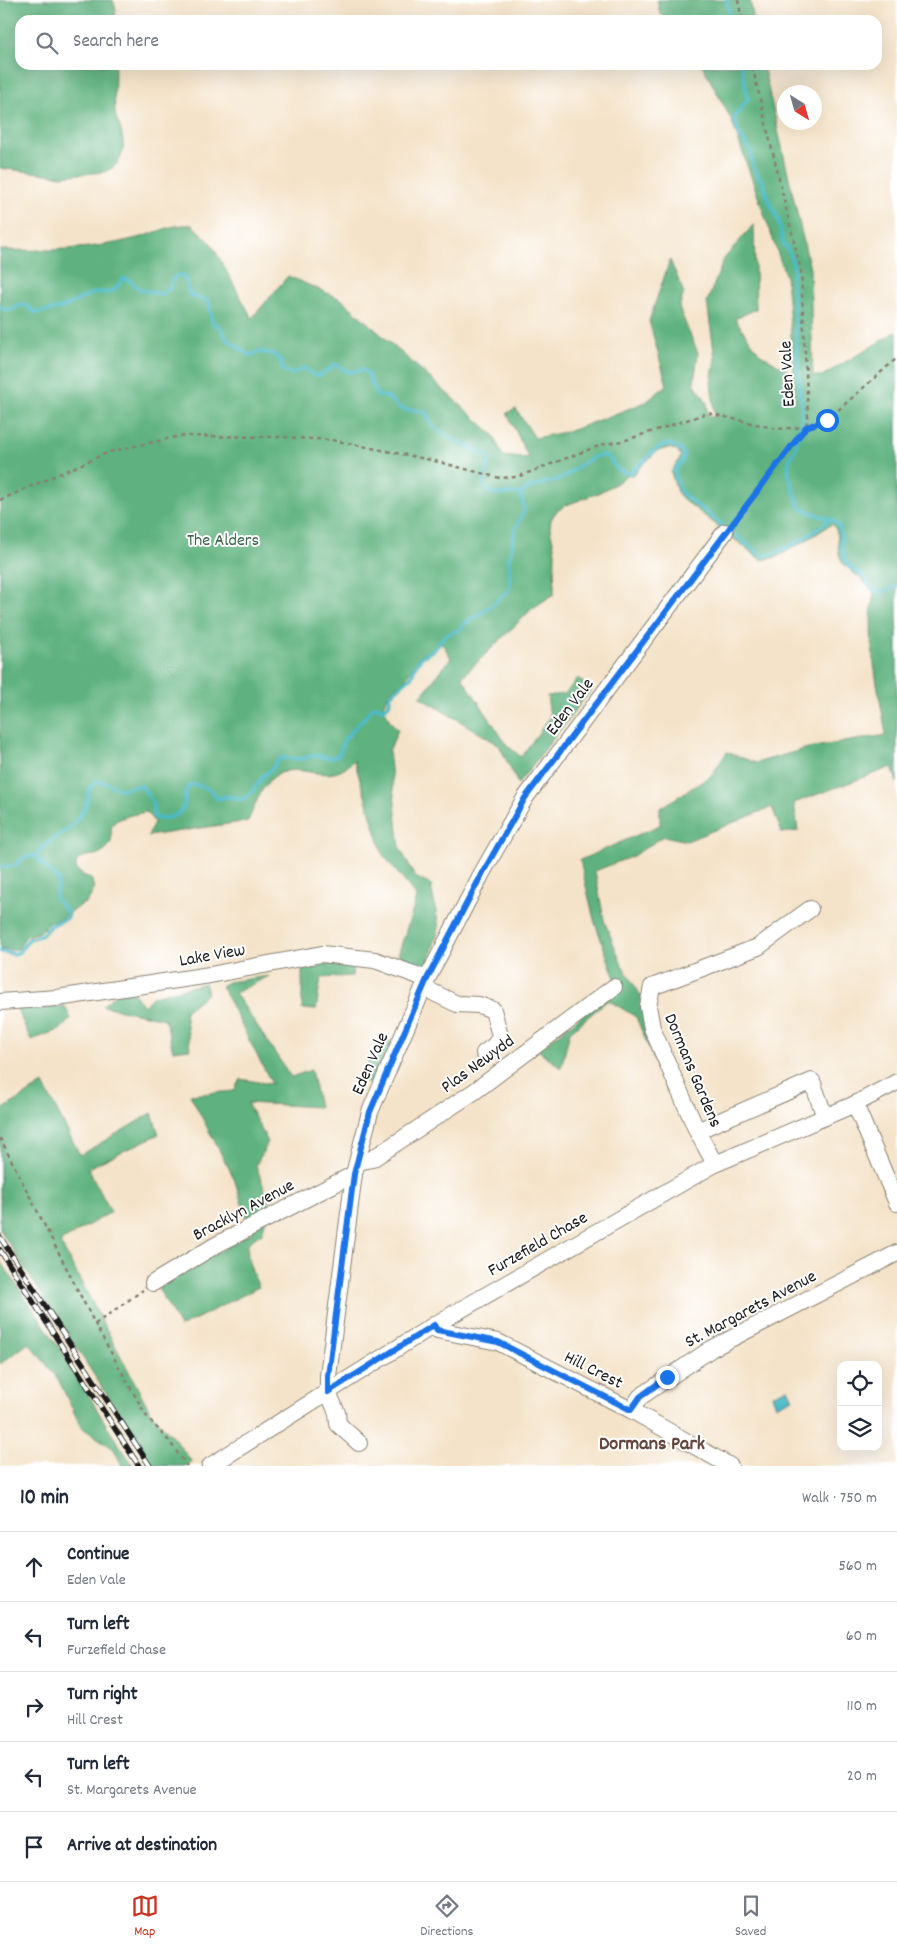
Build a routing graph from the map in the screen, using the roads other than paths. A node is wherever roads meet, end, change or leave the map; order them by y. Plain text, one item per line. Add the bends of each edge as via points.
1 (725, 532) road end
2 (810, 910) dead end
3 (425, 984) junction
4 (614, 988) dead end
5 (0, 1002) edge
6 (484, 1053) dead end
7 (897, 1082) edge
8 (855, 1104) junction
9 (825, 1117) junction
10 (697, 1131) junction
11 (715, 1164) junction
12 (356, 1168) junction
13 (897, 1203) edge
14 (897, 1253) edge
15 (153, 1283) road end
16 (434, 1325) junction
17 (328, 1392) junction
18 (631, 1410) junction
19 (359, 1443) dead end
20 (210, 1466) edge
21 (730, 1466) edge

1 - 3 street, Eden Vale via 525,798
2 - 10 street, Dormans Gardens via 758,946 652,987 648,1006 652,1028
3 - 5 street, Lake View via 374,960 322,954 86,994
3 - 6 street, Lake View via 457,1004 479,1005 493,1010 500,1036 495,1045
3 - 12 street, Eden Vale via 370,1112
4 - 12 street, Plas Newydd via 475,1091
7 - 8 street, Furzefield Chase
8 - 9 street, Furzefield Chase
8 - 13 street
9 - 10 street via 812,1081
9 - 11 street, Furzefield Chase
10 - 11 street, Dormans Gardens
11 - 16 street, Furzefield Chase
12 - 15 street, Bracklyn Avenue
12 - 17 street, Eden Vale
14 - 18 street, St. Margarets Avenue via 711,1349 640,1397
16 - 17 street, Furzefield Chase
16 - 18 street, Hill Crest via 437,1330 498,1342
17 - 19 street via 338,1424
17 - 20 street, Furzefield Chase
18 - 21 street, Hill Crest

